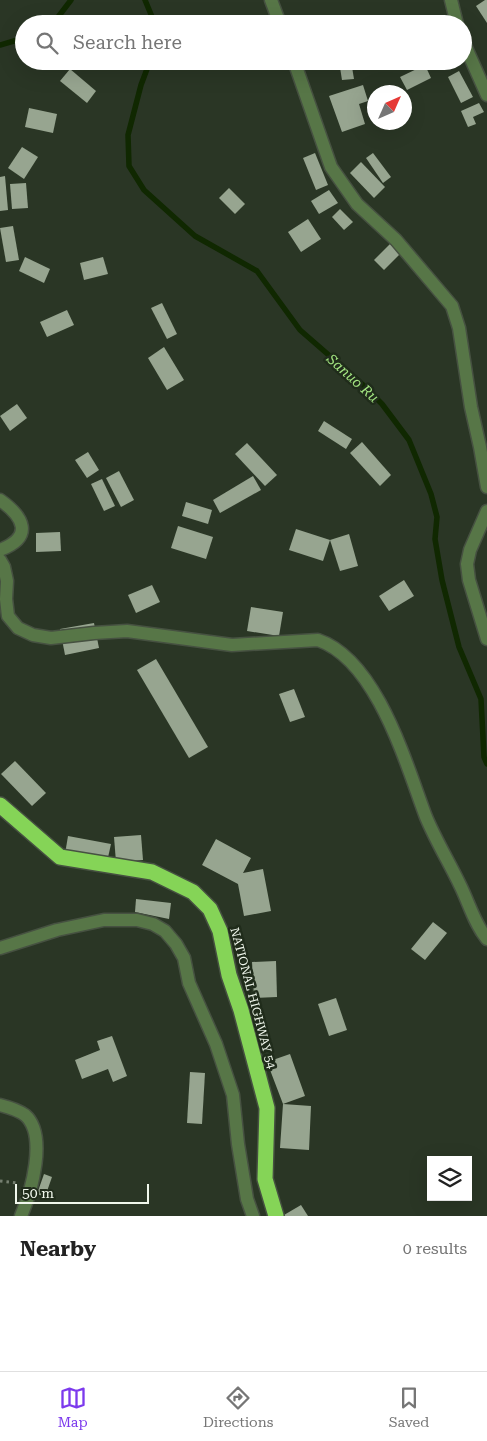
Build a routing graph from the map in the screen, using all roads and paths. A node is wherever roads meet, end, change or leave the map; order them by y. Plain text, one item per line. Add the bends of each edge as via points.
1 (271, 0) edge
2 (451, 0) edge
3 (277, 15) edge
4 (455, 15) edge
5 (472, 61) edge
6 (297, 70) edge
7 (487, 95) edge
8 (487, 487) edge
9 (0, 500) edge
10 (487, 511) edge
11 (0, 550) edge
12 (0, 560) edge
13 (487, 639) edge
14 (0, 805) edge
15 (487, 939) edge
16 (0, 948) edge
17 (0, 1105) edge
18 (21, 1216) edge
19 (253, 1216) edge
20 (276, 1216) edge

1 - 3 street
2 - 4 street
5 - 7 street
6 - 8 street via 331,167 357,204 396,240 452,306 459,328
9 - 11 street via 22,520 23,531 19,539
10 - 13 street via 467,564
12 - 15 street via 7,581 8,616 18,628 33,635 52,638 127,631 232,644 318,640 330,644 356,669 381,702 442,852 478,928
14 - 20 highway, NATIONAL HIGHWAY 54 via 60,857 152,872 193,892 210,909 220,931 229,975 267,1108 265,1179
16 - 19 street via 57,930 104,920 137,920 164,931 184,958 189,983 216,1044 233,1095 238,1144
17 - 18 street via 26,1116 33,1126 37,1146 27,1202

